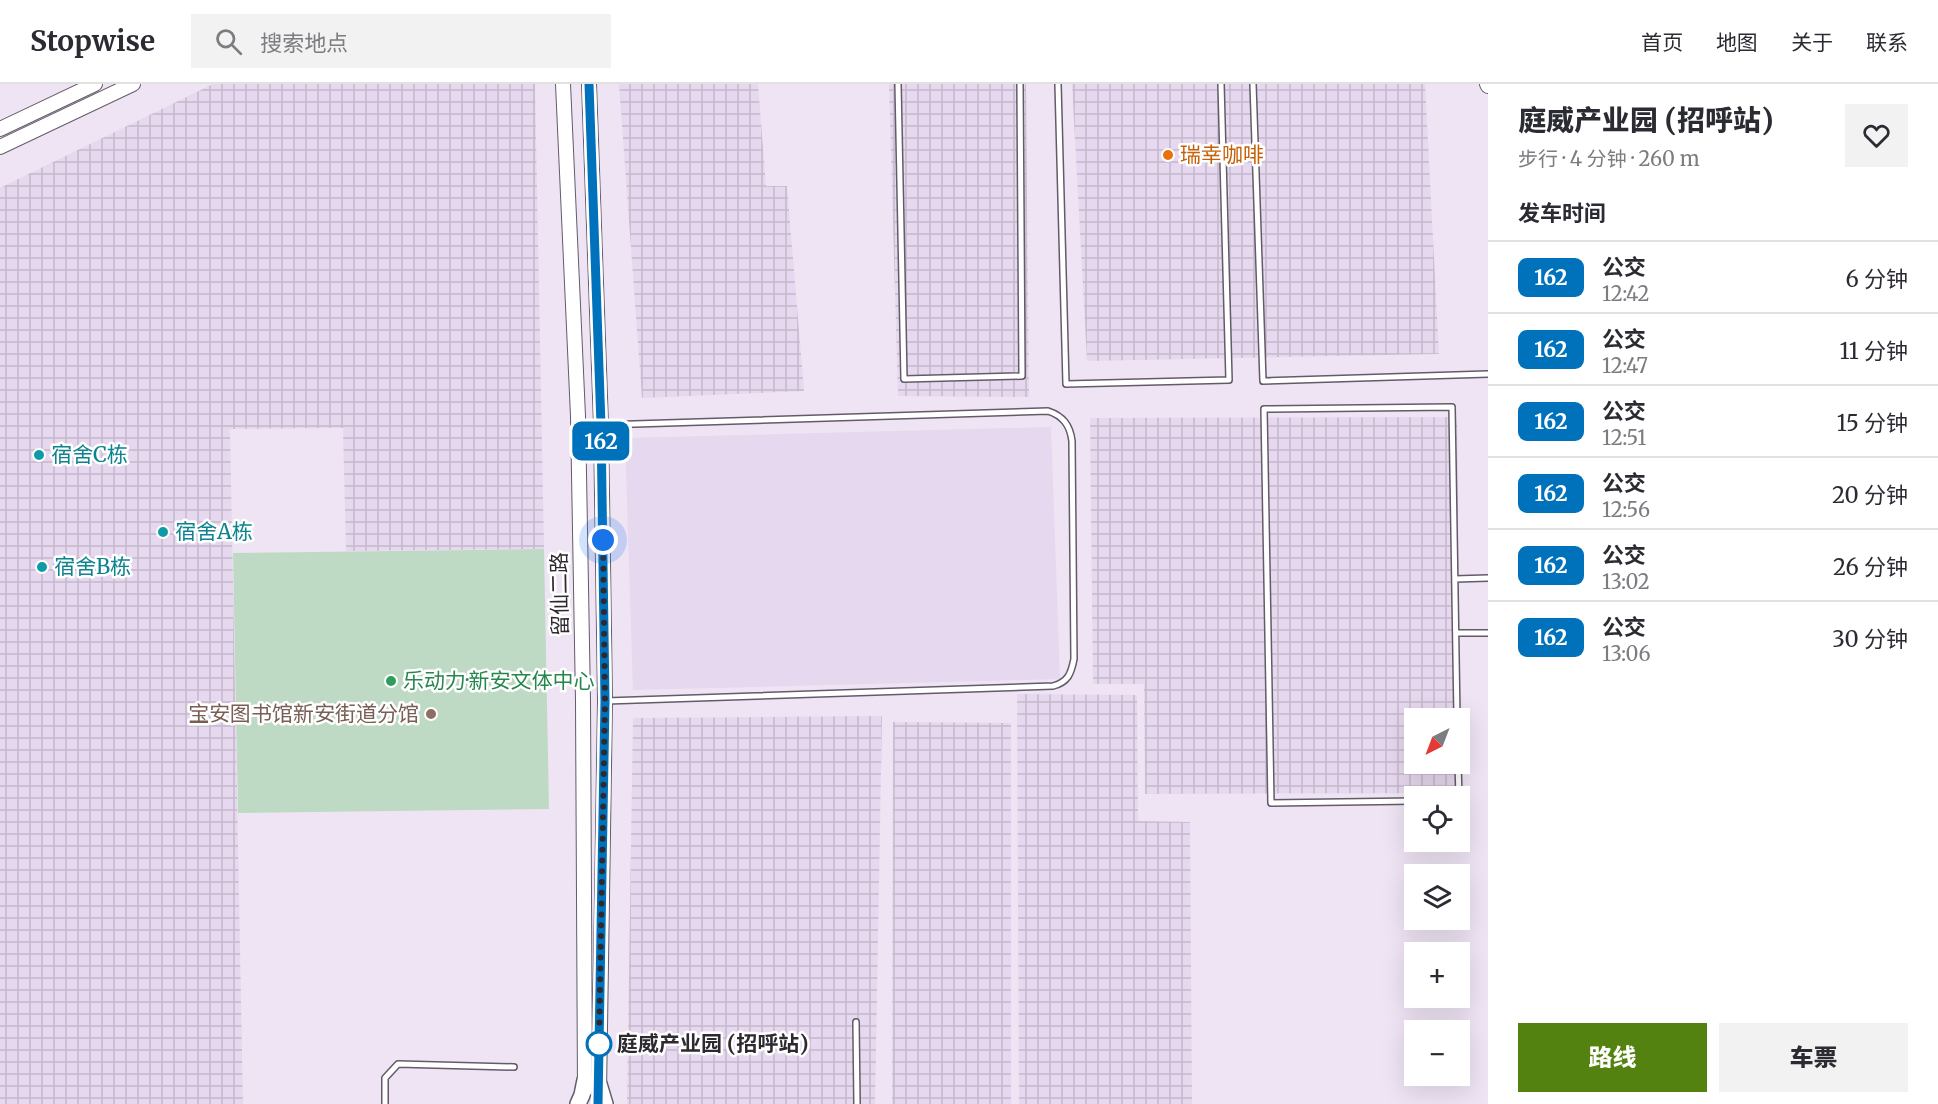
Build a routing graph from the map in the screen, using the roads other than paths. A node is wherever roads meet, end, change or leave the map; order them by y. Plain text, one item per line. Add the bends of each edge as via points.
1 (95, 84) edge
2 (133, 84) edge
3 (563, 84) edge
4 (589, 84) edge
5 (898, 84) edge
6 (1020, 84) edge
7 (1058, 84) edge
8 (1221, 84) edge
9 (1253, 84) edge
10 (0, 129) edge
11 (0, 147) edge
12 (1488, 374) edge
13 (601, 425) junction
14 (1488, 578) edge
15 (1455, 579) junction
16 (1456, 633) junction
17 (1488, 633) edge
18 (605, 701) junction
19 (1457, 708) edge
20 (1404, 801) edge
21 (856, 1022) dead end
22 (514, 1067) dead end
23 (592, 1082) junction
24 (385, 1104) edge
25 (578, 1104) edge
26 (585, 1104) edge
27 (598, 1104) edge
28 (605, 1104) edge
29 (857, 1104) edge

1 - 10 street
2 - 11 street
3 - 23 street, 留仙二路 via 579,428
4 - 13 street, 留仙二路
5 - 6 lane via 904,379 1022,376
7 - 8 lane via 1066,384 1229,380
9 - 12 lane via 1263,381
13 - 18 street, 留仙二路
13 - 18 lane via 1048,411 1065,421 1072,441 1074,659 1062,684
14 - 15 lane
15 - 16 lane
15 - 20 lane via 1452,407 1264,409 1271,803
16 - 17 lane
16 - 19 lane
18 - 23 street, 留仙二路
21 - 29 lane
22 - 24 lane via 398,1064 385,1078
23 - 25 main road
23 - 26 street, 留仙二路
23 - 27 street, 留仙二路
23 - 28 main road

